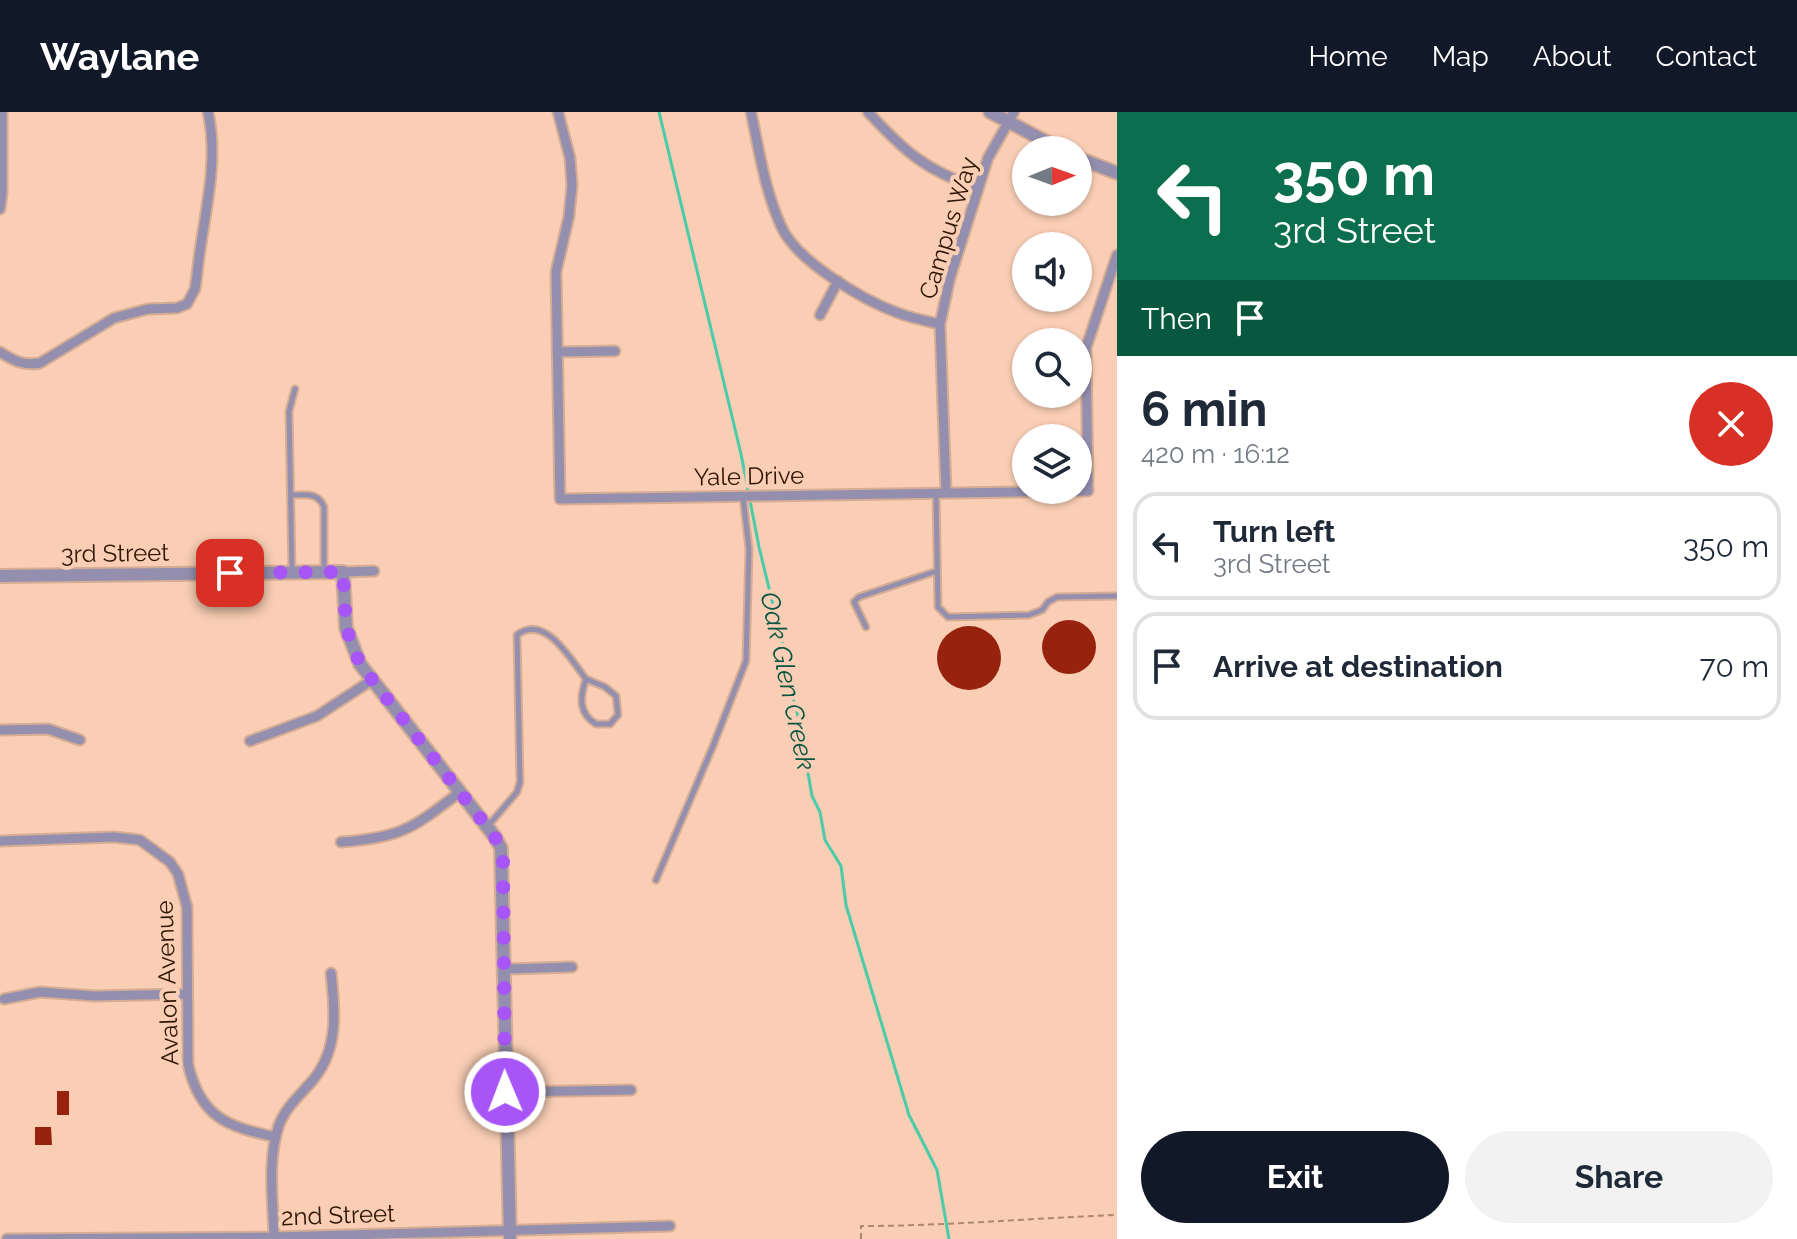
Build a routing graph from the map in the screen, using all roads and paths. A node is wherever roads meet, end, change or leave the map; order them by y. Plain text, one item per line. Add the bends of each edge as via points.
1 (2, 112) edge
2 (208, 112) edge
3 (558, 112) edge
4 (751, 112) edge
5 (868, 112) edge
6 (990, 112) edge
7 (1010, 118) edge
8 (1039, 136) edge
9 (1092, 163) edge
10 (1117, 173) edge
11 (978, 188) junction
12 (0, 209) edge
13 (1117, 255) edge
14 (838, 281) junction
15 (820, 315) dead end
16 (940, 324) junction
17 (615, 351) dead end
18 (0, 352) edge
19 (557, 352) junction
20 (295, 389) dead end
21 (941, 492) junction
22 (291, 495) junction
23 (743, 496) junction
24 (374, 571) dead end
25 (937, 571) junction
26 (292, 572) junction
27 (343, 572) junction
28 (324, 573) junction
29 (0, 576) edge
30 (1117, 596) edge
31 (866, 627) dead end
32 (586, 679) junction
33 (372, 680) junction
34 (0, 730) edge
35 (80, 740) dead end
36 (250, 741) dead end
37 (460, 792) junction
38 (487, 826) junction
39 (0, 841) edge
40 (341, 842) dead end
41 (656, 880) dead end
42 (572, 967) dead end
43 (504, 969) junction
44 (331, 973) dead end
45 (187, 994) junction
46 (4, 999) dead end
47 (631, 1090) dead end
48 (505, 1092) junction
49 (276, 1137) junction
50 (1117, 1215) edge
51 (670, 1226) dead end
52 (638, 1227) junction
53 (510, 1234) edge
54 (274, 1237) junction
55 (322, 1237) edge
56 (62, 1238) edge
57 (7, 1239) edge
58 (639, 1239) edge
59 (861, 1239) edge

1 - 12 street
2 - 18 street via 212,171 195,289 187,304 114,318 40,363 28,365
3 - 19 street, Yale Drive via 572,185 556,272
4 - 14 street via 782,230 802,255
5 - 11 street via 920,162
6 - 7 street
7 - 8 street
7 - 11 street, Campus Way
9 - 10 street
11 - 16 street, Campus Way
13 - 21 street, Yale Drive via 1086,348 1088,491
14 - 15 street
14 - 16 street via 897,313
16 - 21 street, Campus Way
17 - 19 street
19 - 23 street, Yale Drive via 560,499
20 - 22 lane via 289,411
21 - 23 street, Yale Drive
21 - 25 lane
22 - 26 lane
22 - 28 lane via 321,499
23 - 41 lane via 749,549 746,661
24 - 27 street, 3rd Street
25 - 30 lane via 938,607 948,617 1029,615 1057,597
25 - 31 lane via 859,597 854,606
26 - 28 street, 3rd Street
26 - 29 street, 3rd Street
27 - 28 street, 3rd Street
27 - 33 street via 346,628
32 - 32 lane via 584,714 596,724 610,724 618,715 616,696
32 - 38 lane via 547,634 532,629 517,635 520,782
33 - 36 street via 317,716
33 - 37 street
34 - 35 street via 48,729
37 - 38 street
37 - 40 street via 421,822 388,837
38 - 43 street via 503,860
39 - 45 street, Avalon Avenue via 114,837 140,840 161,853 186,895
42 - 43 street
43 - 48 street
44 - 49 street via 330,1048 321,1070 287,1110
45 - 46 street via 40,992
45 - 49 street, Avalon Avenue via 188,1064 197,1092 211,1112 232,1126
47 - 48 street
48 - 53 street
49 - 54 street
50 - 59 path via 861,1226
51 - 52 street, 2nd Street
52 - 53 street, 2nd Street
52 - 58 street
53 - 55 street, 2nd Street
54 - 55 street, 2nd Street
54 - 56 street, 2nd Street
56 - 57 street, 2nd Street

